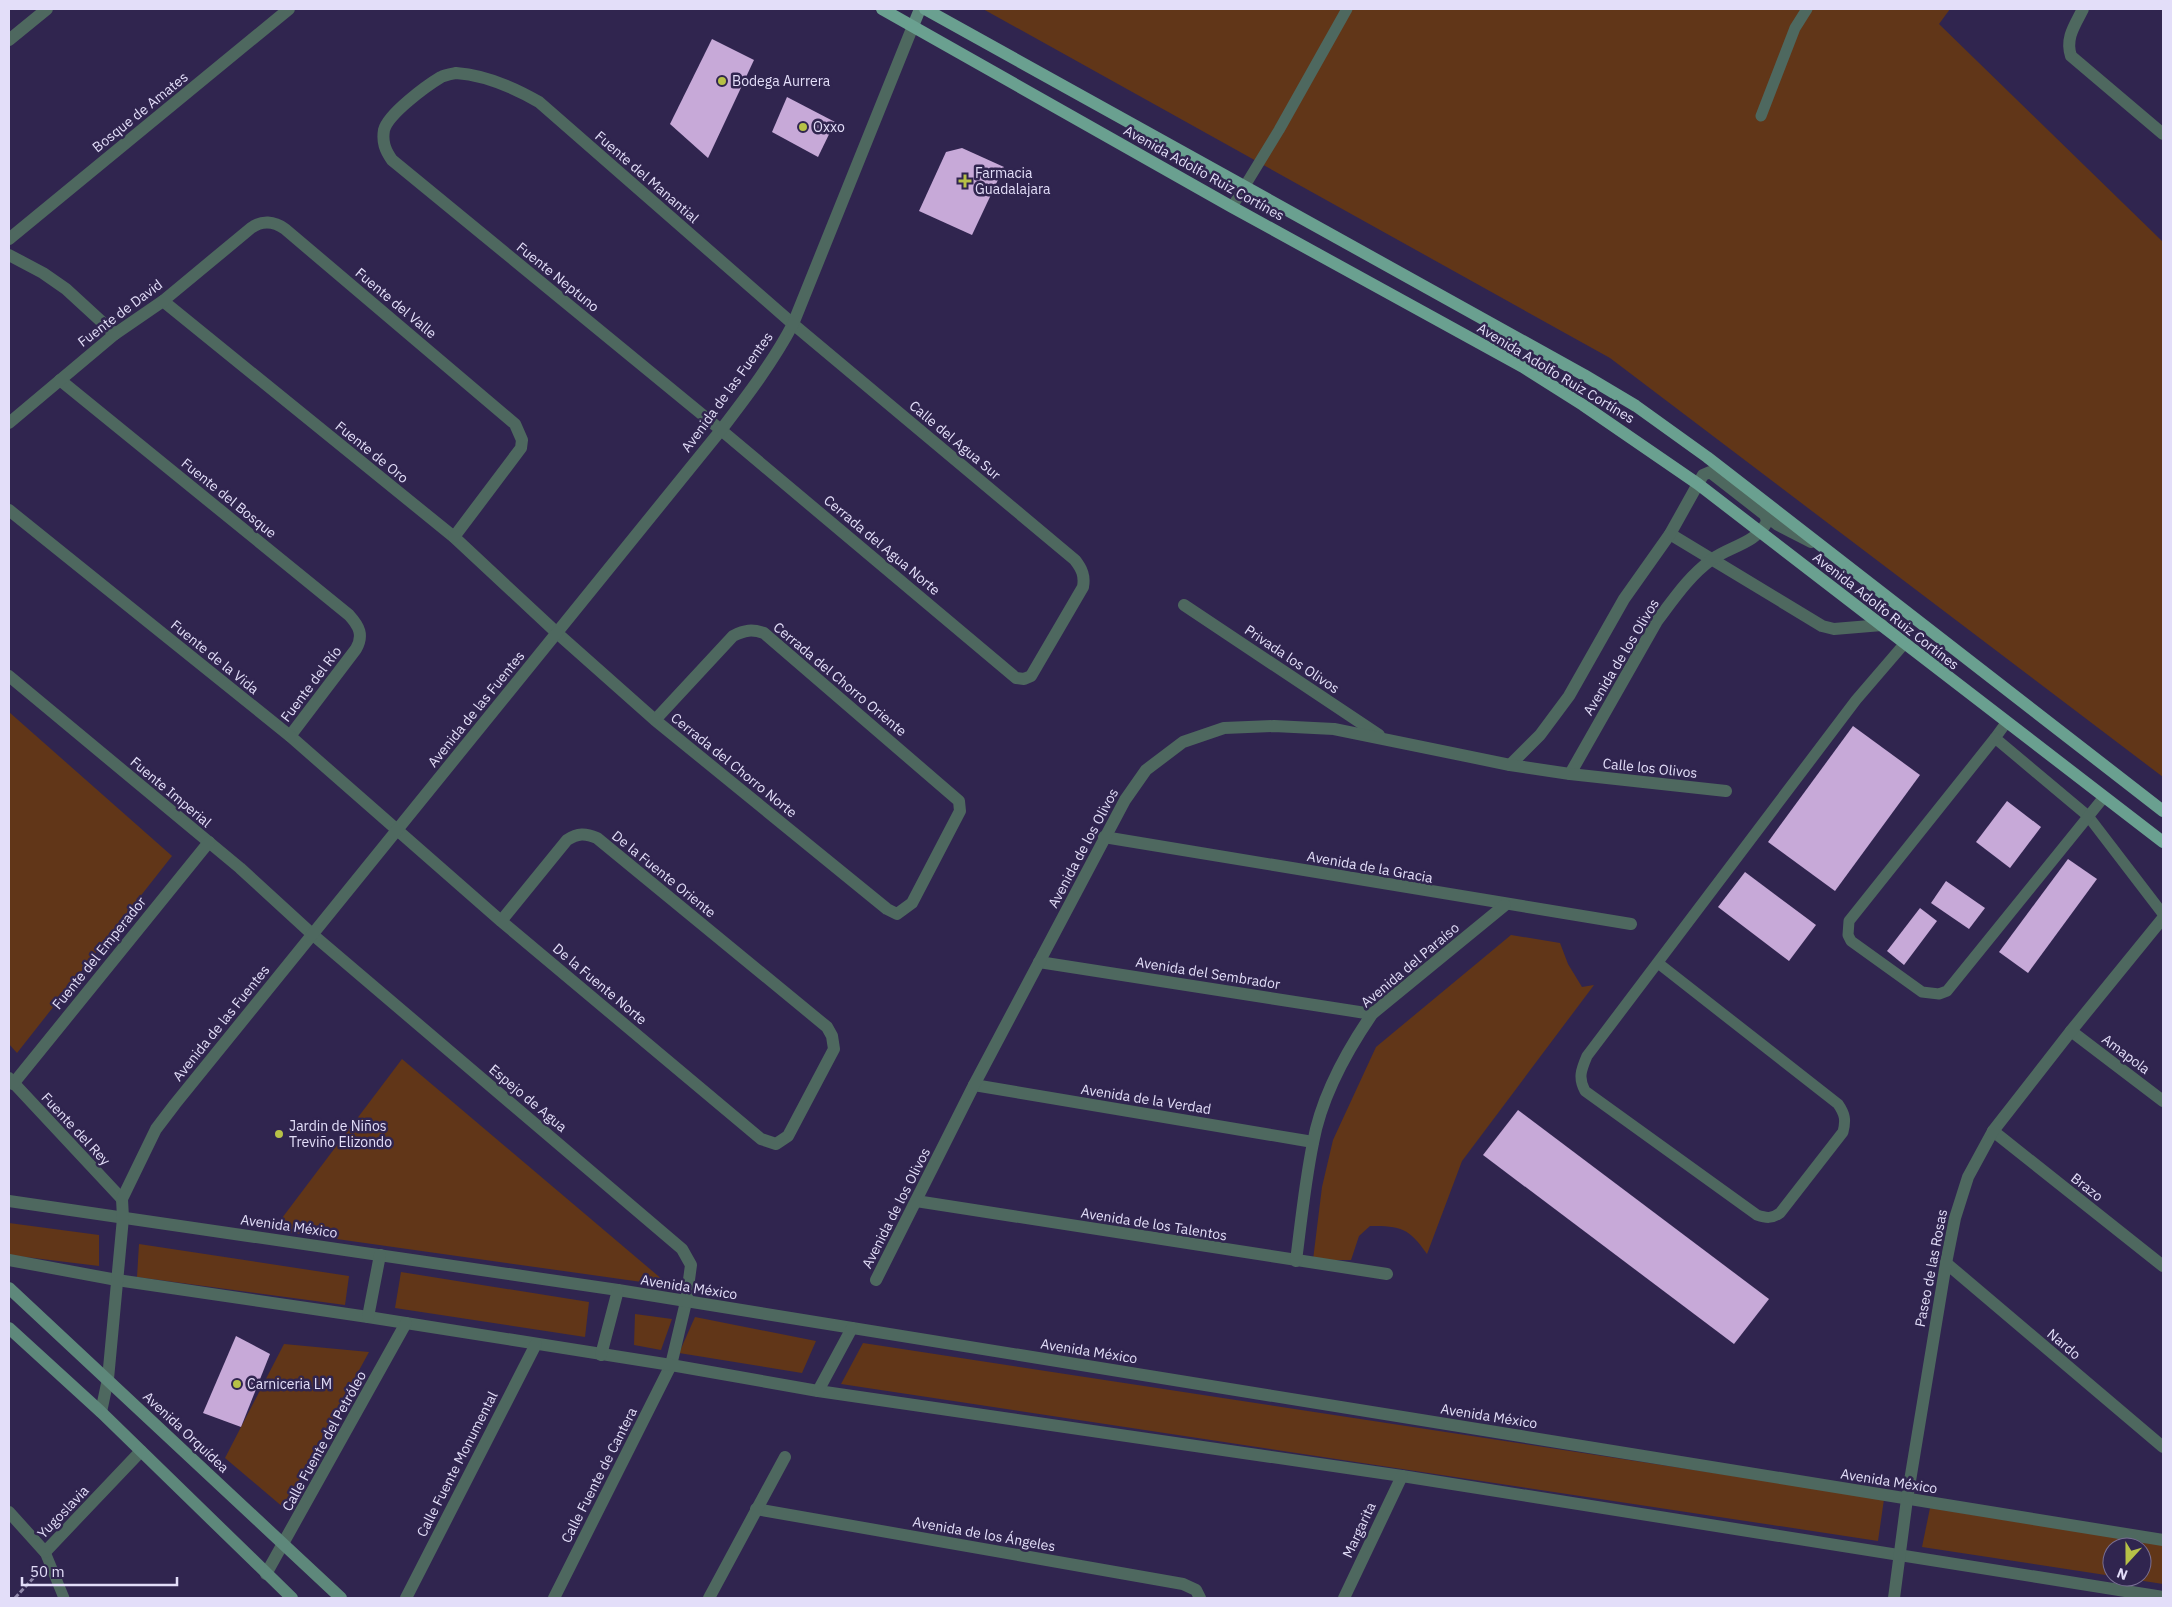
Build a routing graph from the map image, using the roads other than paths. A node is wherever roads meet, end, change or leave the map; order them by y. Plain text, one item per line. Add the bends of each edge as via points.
1 (47, 9) edge
2 (289, 9) edge
3 (882, 9) edge
4 (920, 9) edge
5 (924, 9) edge
6 (1348, 9) edge
7 (1808, 9) edge
8 (2083, 9) edge
9 (913, 26) junction
10 (9, 40) edge
11 (1761, 116) dead end
12 (2163, 134) edge
13 (383, 142) joint
14 (1244, 188) junction
15 (1232, 207) junction
16 (251, 228) joint
17 (9, 239) edge
18 (9, 255) edge
19 (163, 301) junction
20 (792, 324) junction
21 (115, 334) junction
22 (60, 380) junction
23 (9, 423) edge
24 (722, 430) junction
25 (1698, 484) junction
26 (1758, 496) junction
27 (9, 510) edge
28 (1766, 515) junction
29 (1670, 534) junction
30 (1760, 534) junction
31 (454, 538) junction
32 (1711, 560) junction
33 (1859, 574) junction
34 (1184, 605) dead end
35 (1882, 625) junction
36 (557, 633) junction
37 (1904, 643) junction
38 (356, 649) joint
39 (9, 676) edge
40 (1024, 679) joint
41 (655, 720) junction
42 (2006, 723) junction
43 (290, 736) junction
44 (1383, 738) junction
45 (1995, 738) junction
46 (1510, 765) junction
47 (1570, 774) junction
48 (1726, 792) dead end
49 (2104, 797) junction
50 (2163, 811) edge
51 (2088, 816) junction
52 (398, 830) junction
53 (1104, 837) junction
54 (209, 842) junction
55 (2163, 842) edge
56 (1506, 905) junction
57 (897, 914) joint
58 (2163, 914) edge
59 (2163, 918) edge
60 (501, 921) junction
61 (1631, 924) dead end
62 (312, 934) junction
63 (1039, 962) junction
64 (1658, 963) junction
65 (1372, 1014) junction
66 (2071, 1031) junction
67 (11, 1081) edge
68 (974, 1086) junction
69 (2163, 1101) edge
70 (1993, 1132) junction
71 (788, 1136) joint
72 (1313, 1142) junction
73 (122, 1199) junction
74 (9, 1201) edge
75 (916, 1201) junction
76 (123, 1218) junction
77 (380, 1255) junction
78 (9, 1260) edge
79 (1296, 1261) junction
80 (1946, 1263) junction
81 (2163, 1266) edge
82 (1387, 1274) dead end
83 (117, 1280) junction
84 (876, 1280) dead end
85 (9, 1288) edge
86 (618, 1290) junction
87 (686, 1302) junction
88 (368, 1317) junction
89 (406, 1323) junction
90 (9, 1328) edge
91 (852, 1328) junction
92 (536, 1344) junction
93 (601, 1355) junction
94 (671, 1365) junction
95 (108, 1379) junction
96 (818, 1391) junction
97 (101, 1412) junction
98 (2163, 1447) edge
99 (141, 1451) junction
100 (785, 1456) dead end
101 (1402, 1476) junction
102 (1907, 1499) junction
103 (756, 1509) junction
104 (9, 1512) edge
105 (2163, 1540) edge
106 (284, 1544) junction
107 (45, 1552) junction
108 (1900, 1554) junction
109 (266, 1574) junction
110 (2163, 1597) edge
111 (64, 1598) edge
112 (292, 1598) edge
113 (341, 1598) edge
114 (406, 1598) edge
115 (554, 1598) edge
116 (709, 1598) edge
117 (1200, 1598) edge
118 (1344, 1598) edge
119 (1894, 1598) edge

1 - 10 street
2 - 17 street, Bosque de Amates
3 - 9 main road, Avenida Adolfo Ruiz Cortínes
4 - 9 street
5 - 14 main road
6 - 14 lane
7 - 11 lane via 1795,28
8 - 12 street via 2069,38 2071,56
9 - 15 main road, Avenida Adolfo Ruiz Cortínes
9 - 20 street, Avenida de las Fuentes
13 - 20 street, Fuente del Manantial via 384,129 390,118 443,76 469,74 518,90 539,102
13 - 24 street, Fuente Neptuno via 400,167
14 - 15 lane
14 - 26 main road via 1636,406
15 - 25 main road, Avenida Adolfo Ruiz Cortínes via 1523,367
16 - 19 street, Fuente de David
16 - 31 street, Fuente del Valle via 272,222 285,229 515,424 522,440 521,448
18 - 21 street via 66,289
19 - 21 street, Fuente de David
19 - 31 street, Fuente de Oro
20 - 24 street, Avenida de las Fuentes via 779,350
20 - 40 street, Calle del Agua Sur via 1082,569 1083,587 1031,676
21 - 22 street, Fuente de David
22 - 23 street, Fuente de David
22 - 38 street, Fuente del Bosque via 349,615 358,624 361,635
24 - 36 street, Avenida de las Fuentes
24 - 40 street, Cerrada del Agua Norte via 1016,678
25 - 28 street via 1703,475 1710,472
25 - 29 street, Avenida de los Olivos
25 - 30 main road, Avenida Adolfo Ruiz Cortínes
26 - 28 street
26 - 33 main road
27 - 43 street, Fuente de la Vida
28 - 30 street via 1767,522
28 - 33 street
29 - 32 street
29 - 46 street, Avenida de los Olivos via 1624,599 1569,696 1540,735
30 - 32 street, Avenida de los Olivos
30 - 35 main road, Avenida Adolfo Ruiz Cortínes
31 - 36 street, Fuente de Oro
32 - 35 street via 1822,626 1834,629
32 - 47 street, Avenida de los Olivos via 1691,579 1657,622
33 - 50 main road
34 - 44 street, Privada los Olivos
35 - 37 main road, Avenida Adolfo Ruiz Cortínes
36 - 41 street, Cerrada del Chorro Norte
36 - 52 street, Avenida de las Fuentes
37 - 42 main road, Avenida Adolfo Ruiz Cortínes
37 - 64 lane via 1856,700
38 - 43 street, Fuente del Río
39 - 54 street, Fuente Imperial
41 - 57 street, Cerrada del Chorro Norte
41 - 57 street, Cerrada del Chorro Oriente via 733,636 744,631 764,633 959,801 960,811 912,903
42 - 45 lane
42 - 49 main road, Avenida Adolfo Ruiz Cortínes
43 - 52 street, Fuente de la Vida
44 - 46 street, Avenida de los Olivos
44 - 53 street, Avenida de los Olivos via 1334,729 1274,726 1224,728 1183,742 1146,770
45 - 51 lane
45 - 51 lane via 1849,921 1847,929 1851,941 1922,992 1939,994 1947,991
46 - 47 street, Avenida de los Olivos
47 - 48 street, Calle los Olivos
49 - 51 lane
49 - 55 main road, Avenida Adolfo Ruiz Cortínes
51 - 58 lane
52 - 60 street, De la Fuente Norte
52 - 62 street, Avenida de las Fuentes
53 - 56 street, Avenida de la Gracia
53 - 63 street, Avenida de los Olivos
54 - 62 street, Fuente Imperial
54 - 67 street, Fuente del Emperador
56 - 61 street, Avenida de la Gracia
56 - 65 street, Avenida del Paraíso
59 - 66 street, Paseo de las Rosas
60 - 71 street, De la Fuente Norte via 761,1139 776,1144
60 - 71 street, De la Fuente Oriente via 567,840 576,834 597,838 827,1027 834,1049
62 - 73 street, Avenida de las Fuentes via 156,1129
62 - 87 street, Espejo de Agua via 682,1249 690,1265
63 - 65 street, Avenida del Sembrador
63 - 68 street, Avenida de los Olivos
64 - 64 lane via 1587,1056 1580,1070 1580,1082 1585,1091 1757,1215 1774,1217 1843,1132 1844,1112
65 - 72 street, Avenida del Paraíso via 1345,1059
66 - 69 street, Amapola
66 - 70 street, Paseo de las Rosas
67 - 73 street, Fuente del Rey
68 - 72 street, Avenida de la Verdad
68 - 75 street, Avenida de los Olivos
70 - 80 street, Paseo de las Rosas via 1968,1177
70 - 81 street, Brazo
72 - 79 street, Avenida del Paraíso
73 - 76 street, Avenida de las Fuentes
74 - 76 street, Avenida México
75 - 79 street, Avenida de los Talentos
75 - 84 street, Avenida de los Olivos
76 - 77 street, Avenida México
76 - 83 street, Avenida de las Fuentes
77 - 86 street, Avenida México
77 - 88 street
78 - 83 street
79 - 82 street, Avenida de los Talentos
80 - 98 street, Nardo
80 - 102 street, Paseo de las Rosas
83 - 88 street
83 - 95 street, Avenida de las Fuentes
85 - 95 street, Avenida Orquídea
86 - 87 street, Avenida México
86 - 93 street
87 - 91 street, Avenida México
87 - 94 street, Espejo de Agua
88 - 89 street
89 - 92 street
89 - 106 street, Calle Fuente del Petróleo
90 - 97 street
91 - 96 street
91 - 102 street, Avenida México
92 - 93 street
92 - 114 street, Calle Fuente Monumental
93 - 94 street
94 - 96 street
94 - 115 street, Calle Fuente de Cantera
95 - 97 street, Avenida de las Fuentes
95 - 106 street, Avenida Orquídea
96 - 101 street
97 - 99 street
99 - 107 street, Yugoslavia
99 - 109 street
100 - 103 street
101 - 108 street
101 - 118 street, Margarita
102 - 105 street, Avenida México
102 - 108 street, Paseo de las Rosas
103 - 116 street
103 - 117 street, Avenida de los Ángeles via 1183,1584 1196,1590
104 - 107 street
106 - 109 street, Calle Fuente del Petróleo
106 - 113 street, Avenida Orquídea
107 - 111 lane
108 - 110 street
108 - 119 street, Paseo de las Rosas
109 - 112 street

